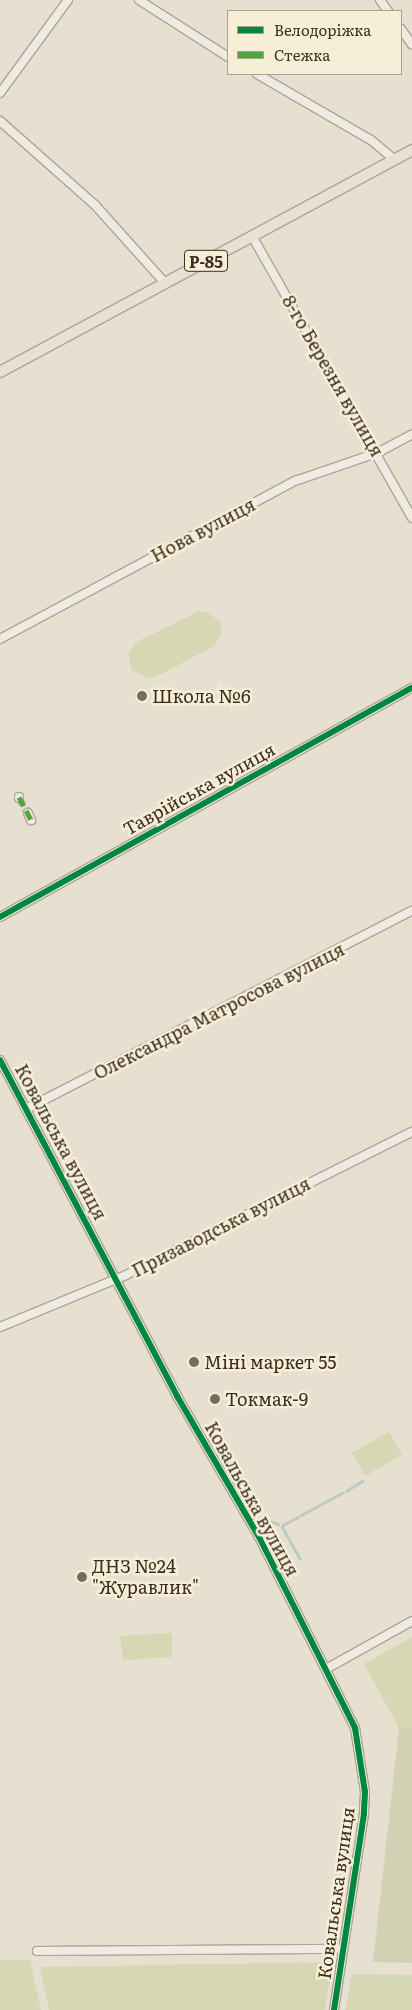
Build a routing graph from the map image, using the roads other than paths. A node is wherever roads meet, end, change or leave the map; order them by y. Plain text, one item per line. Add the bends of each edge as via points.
1 (68, 0) edge
2 (139, 0) edge
3 (402, 30) edge
4 (412, 45) edge
5 (227, 56) edge
6 (259, 75) edge
7 (0, 93) edge
8 (0, 121) edge
9 (412, 150) edge
10 (395, 160) junction
11 (252, 236) junction
12 (165, 283) junction
13 (0, 372) edge
14 (412, 434) edge
15 (377, 454) junction
16 (412, 518) edge
17 (0, 639) edge
18 (412, 688) edge
19 (412, 911) edge
20 (0, 917) edge
21 (0, 1060) edge
22 (26, 1109) junction
23 (412, 1132) edge
24 (117, 1279) junction
25 (0, 1327) edge
26 (412, 1621) edge
27 (326, 1669) junction
28 (343, 1949) junction
29 (37, 1951) dead end
30 (334, 2010) edge

1 - 7 street
2 - 5 street
3 - 4 street
6 - 10 street via 371,140
8 - 12 street via 95,205
9 - 10 main road, Р-85
10 - 11 main road, Р-85
11 - 12 main road, Р-85
11 - 15 street, 8-го Березня вулиця
12 - 13 main road, Р-85
14 - 15 street, Нова вулиця
15 - 16 street, 8-го Березня вулиця
15 - 17 street, Нова вулиця via 295,481
18 - 20 street, Таврійська вулиця
19 - 22 street, Олександра Матросова вулиця
21 - 22 street, Ковальська вулиця
22 - 24 street, Ковальська вулиця
23 - 24 street, Призаводська вулиця
24 - 25 street, Призаводська вулиця
24 - 27 street, Ковальська вулиця via 177,1396 259,1537
26 - 27 street
27 - 28 street, Ковальська вулиця via 355,1728 364,1792 354,1886
28 - 29 street
28 - 30 street, Ковальська вулиця

